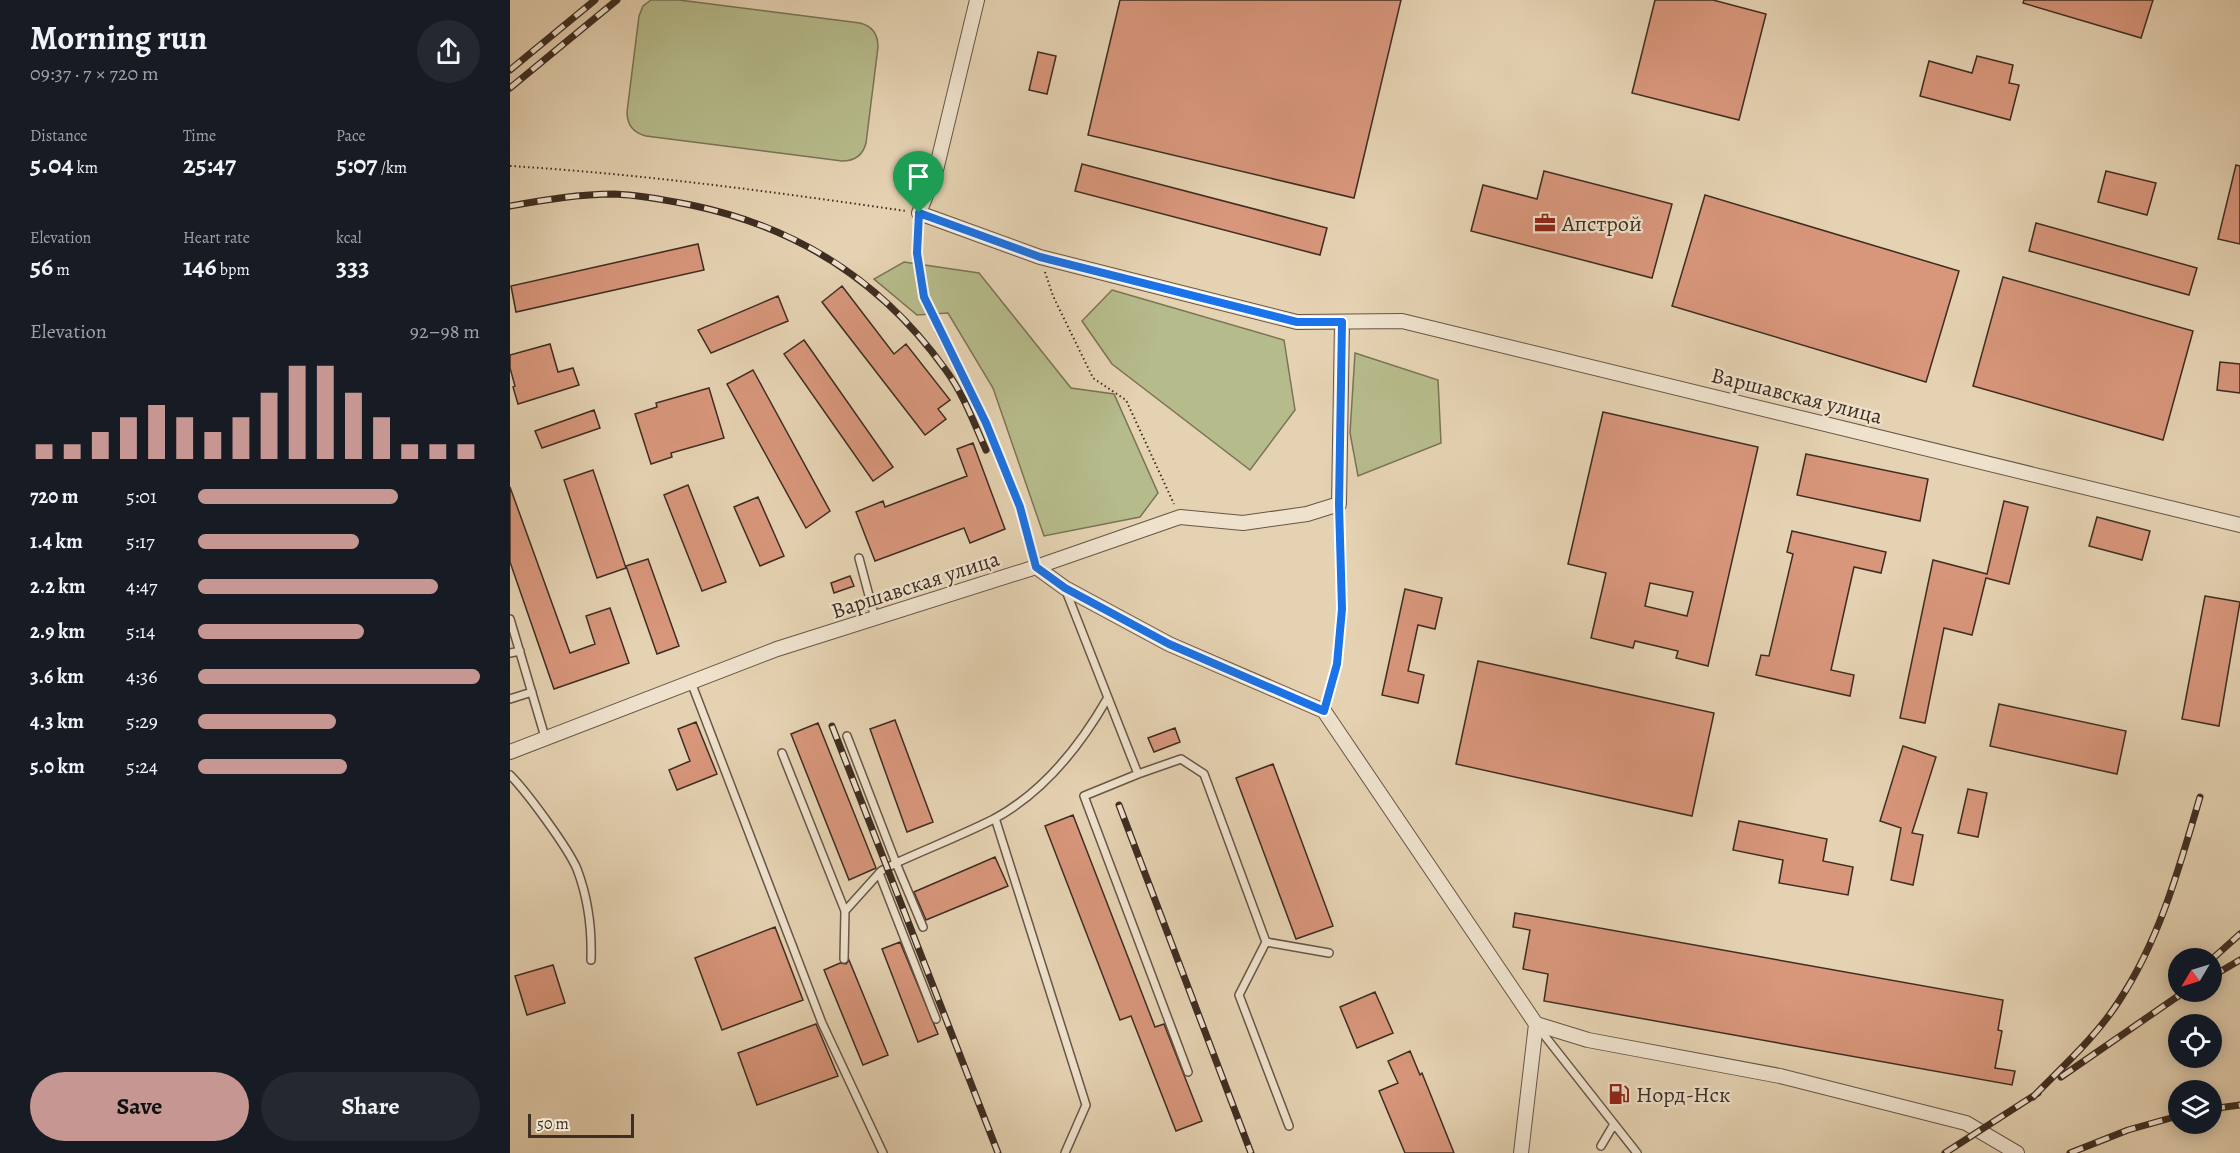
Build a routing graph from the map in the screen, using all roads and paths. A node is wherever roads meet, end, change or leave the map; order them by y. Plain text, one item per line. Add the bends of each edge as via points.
1 (978, 0) edge
2 (510, 166) edge
3 (919, 213) junction
4 (1040, 257) junction
5 (1342, 322) junction
6 (939, 330) joint
7 (1339, 504) junction
8 (1180, 517) junction
9 (2240, 525) edge
10 (859, 558) dead end
11 (1036, 567) junction
12 (1065, 588) junction
13 (875, 618) junction
14 (510, 619) edge
15 (520, 651) junction
16 (510, 654) edge
17 (691, 682) junction
18 (532, 692) junction
19 (510, 699) edge
20 (1107, 699) junction
21 (1324, 711) junction
22 (847, 736) dead end
23 (545, 737) junction
24 (510, 752) edge
25 (782, 753) dead end
26 (1138, 774) junction
27 (510, 775) edge
28 (995, 818) junction
29 (896, 863) junction
30 (879, 873) junction
31 (845, 911) junction
32 (922, 927) dead end
33 (1266, 942) junction
34 (1329, 953) dead end
35 (844, 959) dead end
36 (591, 960) dead end
37 (936, 1019) dead end
38 (1536, 1024) junction
39 (1188, 1072) dead end
40 (1614, 1124) junction
41 (1289, 1126) dead end
42 (1601, 1146) dead end
43 (883, 1153) edge
44 (1065, 1153) edge
45 (1521, 1153) edge
46 (1637, 1153) edge
47 (2017, 1153) edge

1 - 3 street via 936,170
2 - 3 path via 738,186
3 - 4 street, Варшавская улица
3 - 6 path via 917,253 922,286
4 - 5 street, Варшавская улица via 1297,322
4 - 8 path via 1053,296 1093,378 1126,400
5 - 7 street
5 - 9 street, Варшавская улица via 1402,321
6 - 11 lane via 986,423 1020,507
7 - 8 street, Варшавская улица via 1307,514 1244,523
7 - 21 path via 1342,609 1337,664
8 - 11 street, Варшавская улица
10 - 13 lane
11 - 12 street
11 - 13 street, Варшавская улица
12 - 20 lane
12 - 21 street via 1169,644
13 - 17 street, Варшавская улица
14 - 15 lane
15 - 16 lane
15 - 18 lane
17 - 23 street, Варшавская улица
17 - 43 lane via 822,1023
18 - 19 lane
18 - 23 lane
20 - 26 lane
20 - 28 lane via 1084,738 1043,783
21 - 38 street
22 - 29 lane
23 - 24 street, Варшавская улица
25 - 31 lane
26 - 33 lane via 1180,759 1204,774
26 - 39 lane via 1084,796
27 - 36 lane via 523,788 576,868 592,929
28 - 29 lane
28 - 44 lane via 1086,1105
29 - 30 lane
29 - 32 lane
30 - 31 lane
30 - 37 lane
31 - 35 lane
33 - 34 lane
33 - 41 lane via 1239,995
38 - 40 lane
38 - 45 street
38 - 47 street via 1588,1040 1780,1076 1966,1123
40 - 42 lane
40 - 46 lane

